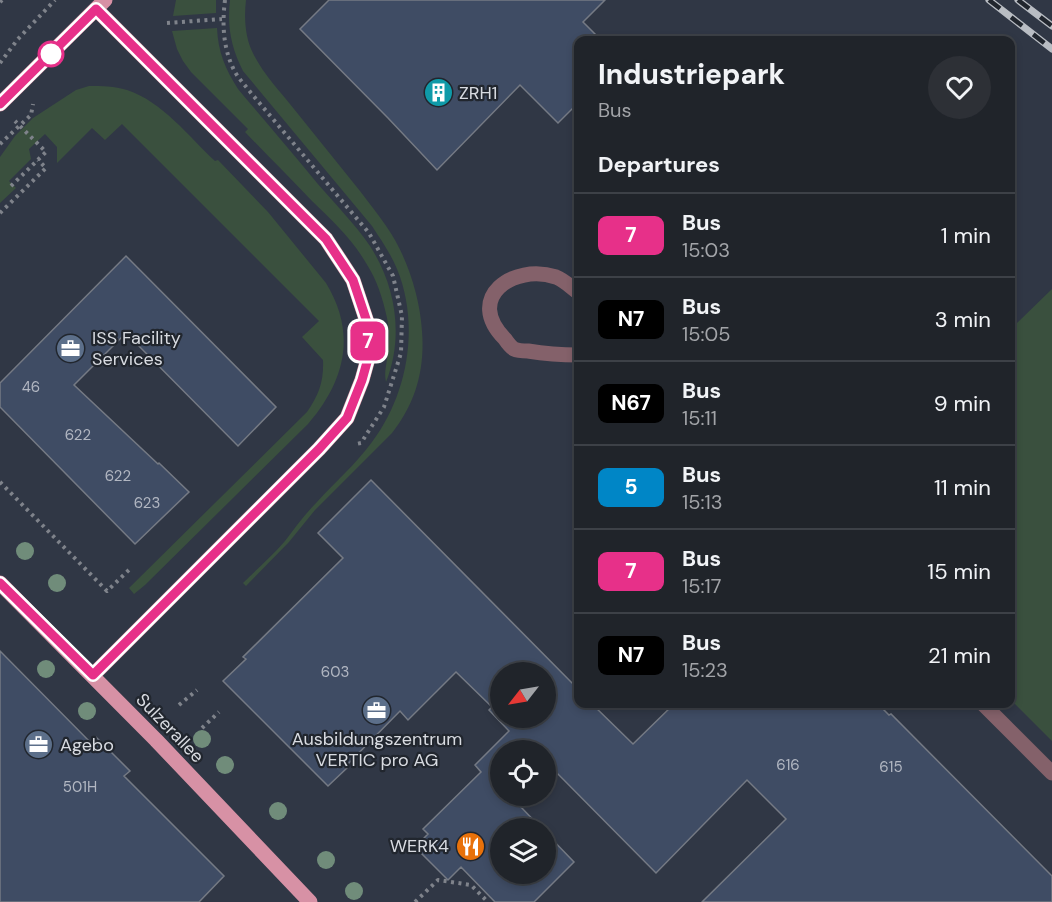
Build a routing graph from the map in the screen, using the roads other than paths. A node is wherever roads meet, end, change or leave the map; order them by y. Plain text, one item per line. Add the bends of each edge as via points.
1 (100, 5) edge
2 (0, 104) edge
3 (574, 289) edge
4 (574, 355) edge
5 (0, 583) edge
6 (93, 675) junction
7 (986, 708) edge
8 (1052, 773) edge
9 (310, 902) edge

1 - 2 main road
1 - 6 main road via 326,239 353,280 367,322 369,355 347,418
3 - 4 street via 558,278 519,275 503,283 491,296 489,313 498,333 514,349 552,356
5 - 6 main road, Sulzerallee
6 - 9 main road, Sulzerallee
7 - 8 street

